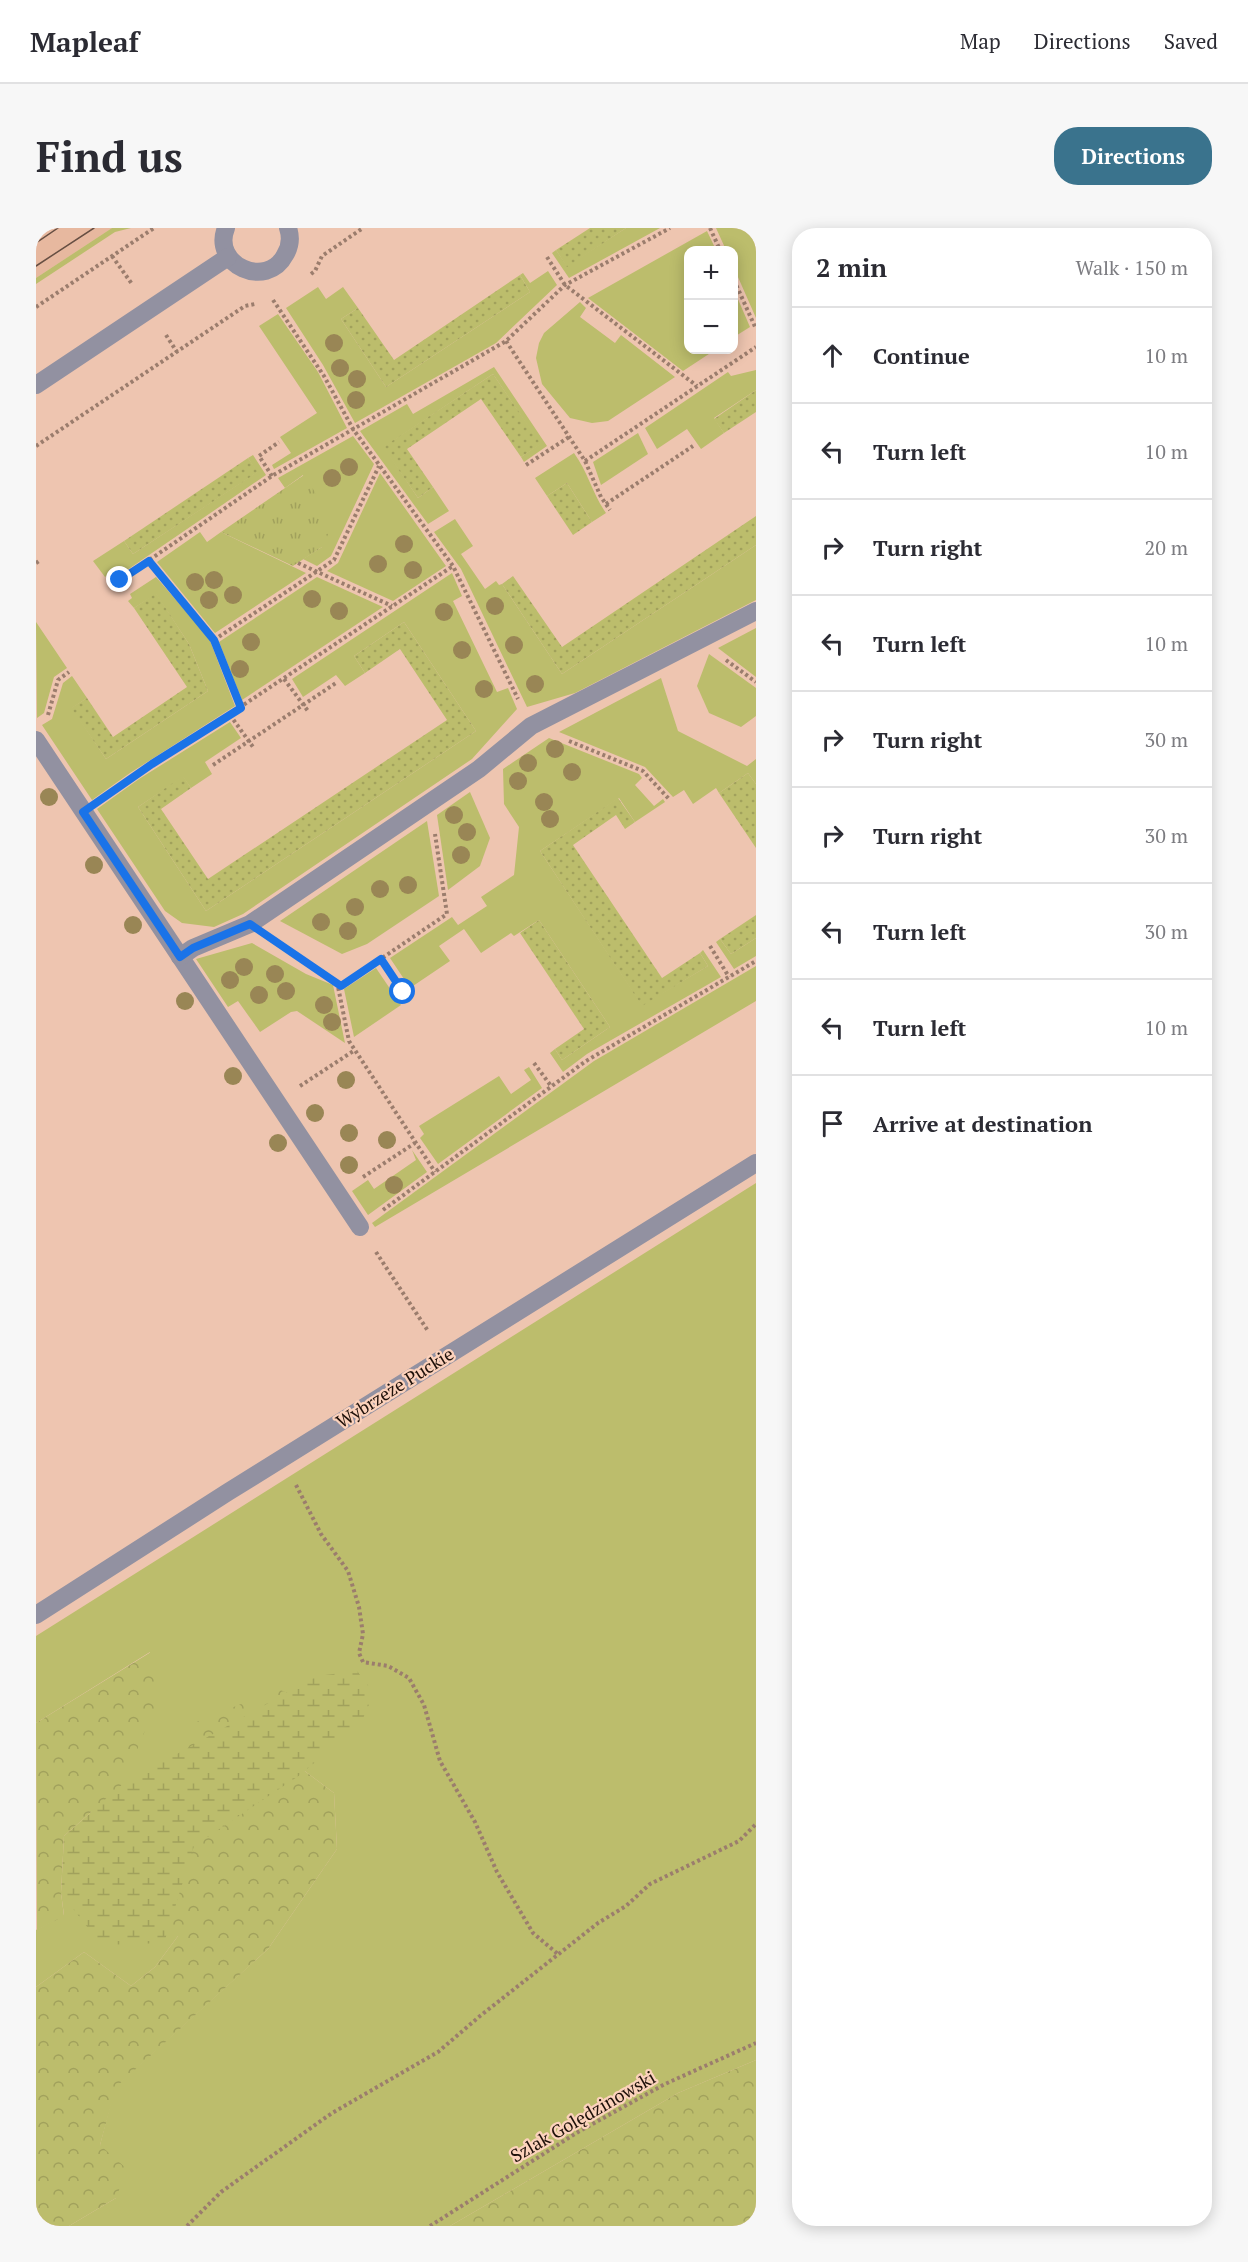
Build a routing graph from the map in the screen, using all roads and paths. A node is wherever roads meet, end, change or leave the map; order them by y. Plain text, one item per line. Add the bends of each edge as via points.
1 (154, 228) edge
2 (226, 228) edge
3 (288, 228) edge
4 (363, 228) edge
5 (670, 228) edge
6 (710, 228) edge
7 (718, 246) edge
8 (228, 257) junction
9 (547, 257) dead end
10 (306, 276) dead end
11 (565, 285) junction
12 (738, 289) edge
13 (281, 293) dead end
14 (273, 299) junction
15 (36, 307) edge
16 (756, 329) edge
17 (506, 341) junction
18 (756, 347) edge
19 (36, 385) edge
20 (697, 387) junction
21 (353, 429) junction
22 (568, 437) junction
23 (279, 442) dead end
24 (36, 446) edge
25 (693, 446) dead end
26 (585, 461) junction
27 (379, 465) junction
28 (526, 465) dead end
29 (273, 476) junction
30 (606, 504) junction
31 (610, 510) dead end
32 (149, 561) junction
33 (298, 563) dead end
34 (453, 566) junction
35 (316, 571) junction
36 (120, 580) dead end
37 (393, 606) junction
38 (756, 611) edge
39 (214, 640) junction
40 (69, 672) dead end
41 (284, 679) junction
42 (336, 683) dead end
43 (303, 705) junction
44 (241, 708) junction
45 (308, 711) dead end
46 (230, 715) junction
47 (42, 719) dead end
48 (531, 726) junction
49 (36, 740) edge
50 (249, 741) junction
51 (253, 747) dead end
52 (213, 765) dead end
53 (669, 799) dead end
54 (430, 803) junction
55 (83, 812) junction
56 (250, 924) junction
57 (710, 946) dead end
58 (180, 957) junction
59 (381, 959) junction
60 (756, 961) edge
61 (729, 977) junction
62 (339, 985) junction
63 (403, 992) dead end
64 (355, 1050) junction
65 (534, 1063) dead end
66 (551, 1086) junction
67 (276, 1102) junction
68 (415, 1143) junction
69 (756, 1163) edge
70 (435, 1172) junction
71 (337, 1194) junction
72 (360, 1227) joint
73 (371, 1245) dead end
74 (446, 1357) junction
75 (282, 1458) junction
76 (36, 1615) edge
77 (756, 1824) edge
78 (559, 1955) junction
79 (756, 2043) edge
80 (187, 2226) edge
81 (430, 2226) edge

1 - 15 path
2 - 8 lane via 224,246
3 - 8 lane via 289,248 282,261 270,270 256,273 242,269
4 - 10 path via 322,255 315,271
5 - 11 path
6 - 7 path
8 - 19 lane
9 - 11 path
11 - 17 path
11 - 20 path
12 - 16 path
13 - 14 path
14 - 21 path via 324,376
14 - 24 path via 245,306
17 - 21 path
17 - 22 path
18 - 20 path
20 - 26 path
21 - 27 path
21 - 29 path
22 - 26 path
22 - 28 path
23 - 29 path via 259,456
25 - 30 path
26 - 30 path
27 - 34 path
27 - 35 path via 334,560
29 - 32 path
30 - 31 path
32 - 36 path
32 - 39 path
33 - 35 path
34 - 37 path
34 - 48 path
35 - 37 path
35 - 39 path
37 - 41 path
38 - 48 lane
39 - 44 path
40 - 47 path via 58,680 48,715
41 - 43 path
41 - 44 path
42 - 43 path
43 - 45 path
43 - 50 path
44 - 46 path
46 - 50 path
46 - 55 path
48 - 53 path via 643,771
48 - 54 lane
49 - 55 lane
50 - 51 path
50 - 52 path
54 - 56 lane
54 - 59 path via 447,914
55 - 58 lane
56 - 58 lane
56 - 62 path
57 - 61 path
58 - 67 lane
59 - 62 path
59 - 63 path
60 - 61 path
61 - 66 path via 586,1061
62 - 64 path via 349,1041
64 - 67 path
64 - 68 path
65 - 66 path
66 - 70 path
67 - 71 lane
68 - 70 path
68 - 71 path
69 - 74 lane, Wybrzeże Puckie
70 - 72 path
71 - 72 lane
73 - 74 path
74 - 75 lane, Wybrzeże Puckie
75 - 76 lane, Wybrzeże Puckie
75 - 78 path via 321,1534 348,1571 359,1607 363,1634 359,1653 363,1662 388,1665 409,1678 424,1704 440,1761 475,1822 497,1872 532,1933
77 - 78 path via 739,1841 650,1884 627,1906 598,1923
78 - 80 path via 438,2052 332,2113 221,2192
79 - 81 path, Szlak Golędzinowski via 665,2084 578,2132

